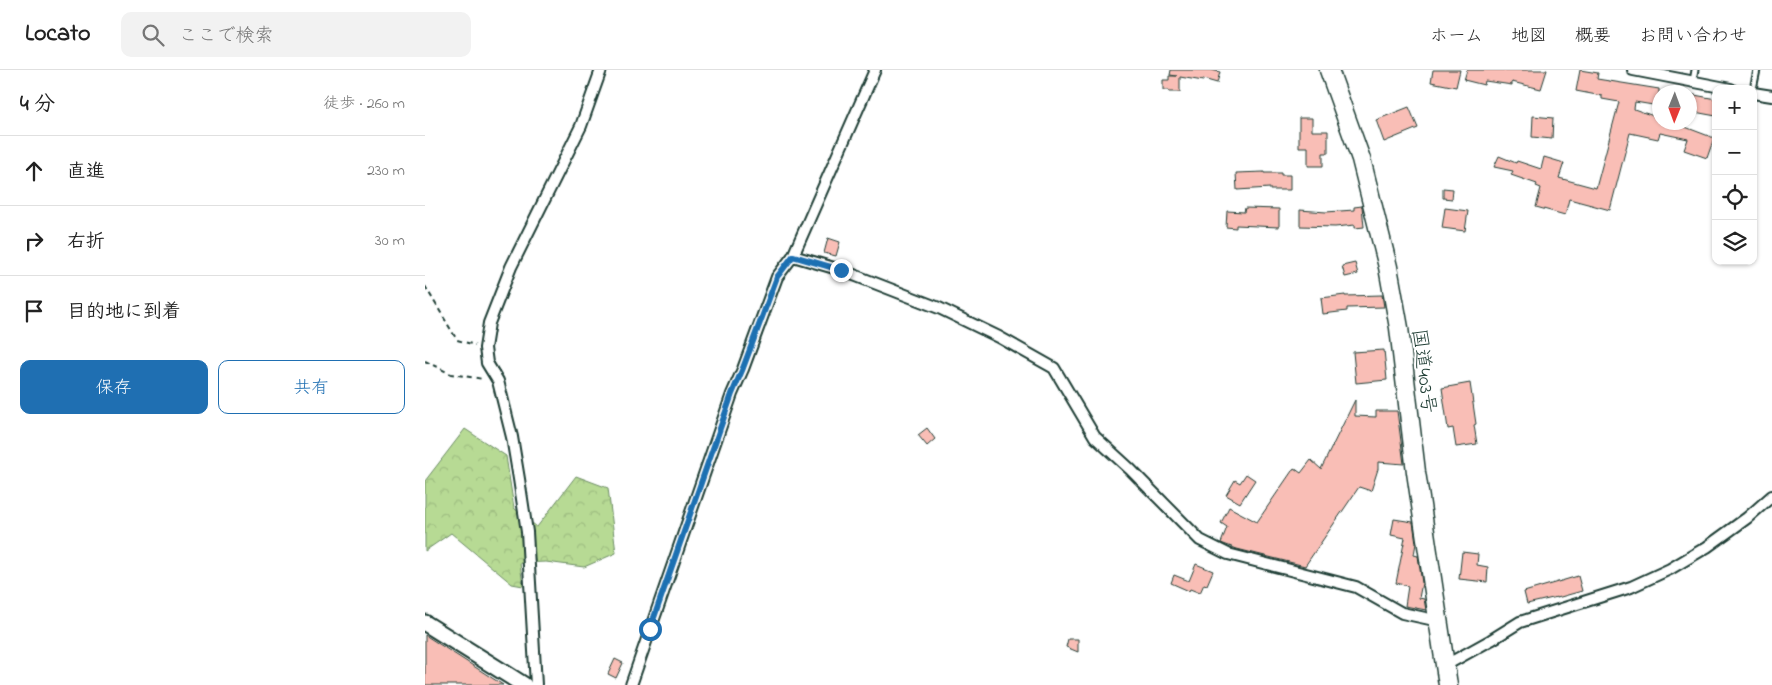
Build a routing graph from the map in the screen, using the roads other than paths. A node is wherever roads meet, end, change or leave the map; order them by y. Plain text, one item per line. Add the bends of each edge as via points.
1 (601, 70) edge
2 (875, 70) edge
3 (1329, 70) edge
4 (1638, 70) edge
5 (1695, 70) edge
6 (1757, 70) edge
7 (1693, 81) junction
8 (1712, 85) edge
9 (1754, 85) edge
10 (1757, 94) edge
11 (1772, 96) edge
12 (793, 256) junction
13 (1772, 496) edge
14 (1439, 621) junction
15 (425, 622) edge
16 (1446, 665) junction
17 (525, 685) edge
18 (536, 685) edge
19 (631, 685) edge
20 (1449, 685) edge

1 - 18 street via 581,126 508,276 489,323 485,348 487,363 498,381 513,437 527,532
2 - 12 street
3 - 14 highway, 国道403号 via 1361,159 1388,267
4 - 7 street
5 - 7 lane
6 - 9 lane
7 - 8 street
10 - 11 street
12 - 14 street via 841,270 939,308 1054,368 1095,437 1200,540 1228,554 1356,587 1402,613
12 - 19 street via 777,277 732,394
13 - 16 street via 1707,547 1670,569 1631,587 1520,622
14 - 16 highway, 国道403号
15 - 17 main road
16 - 20 highway, 国道403号

